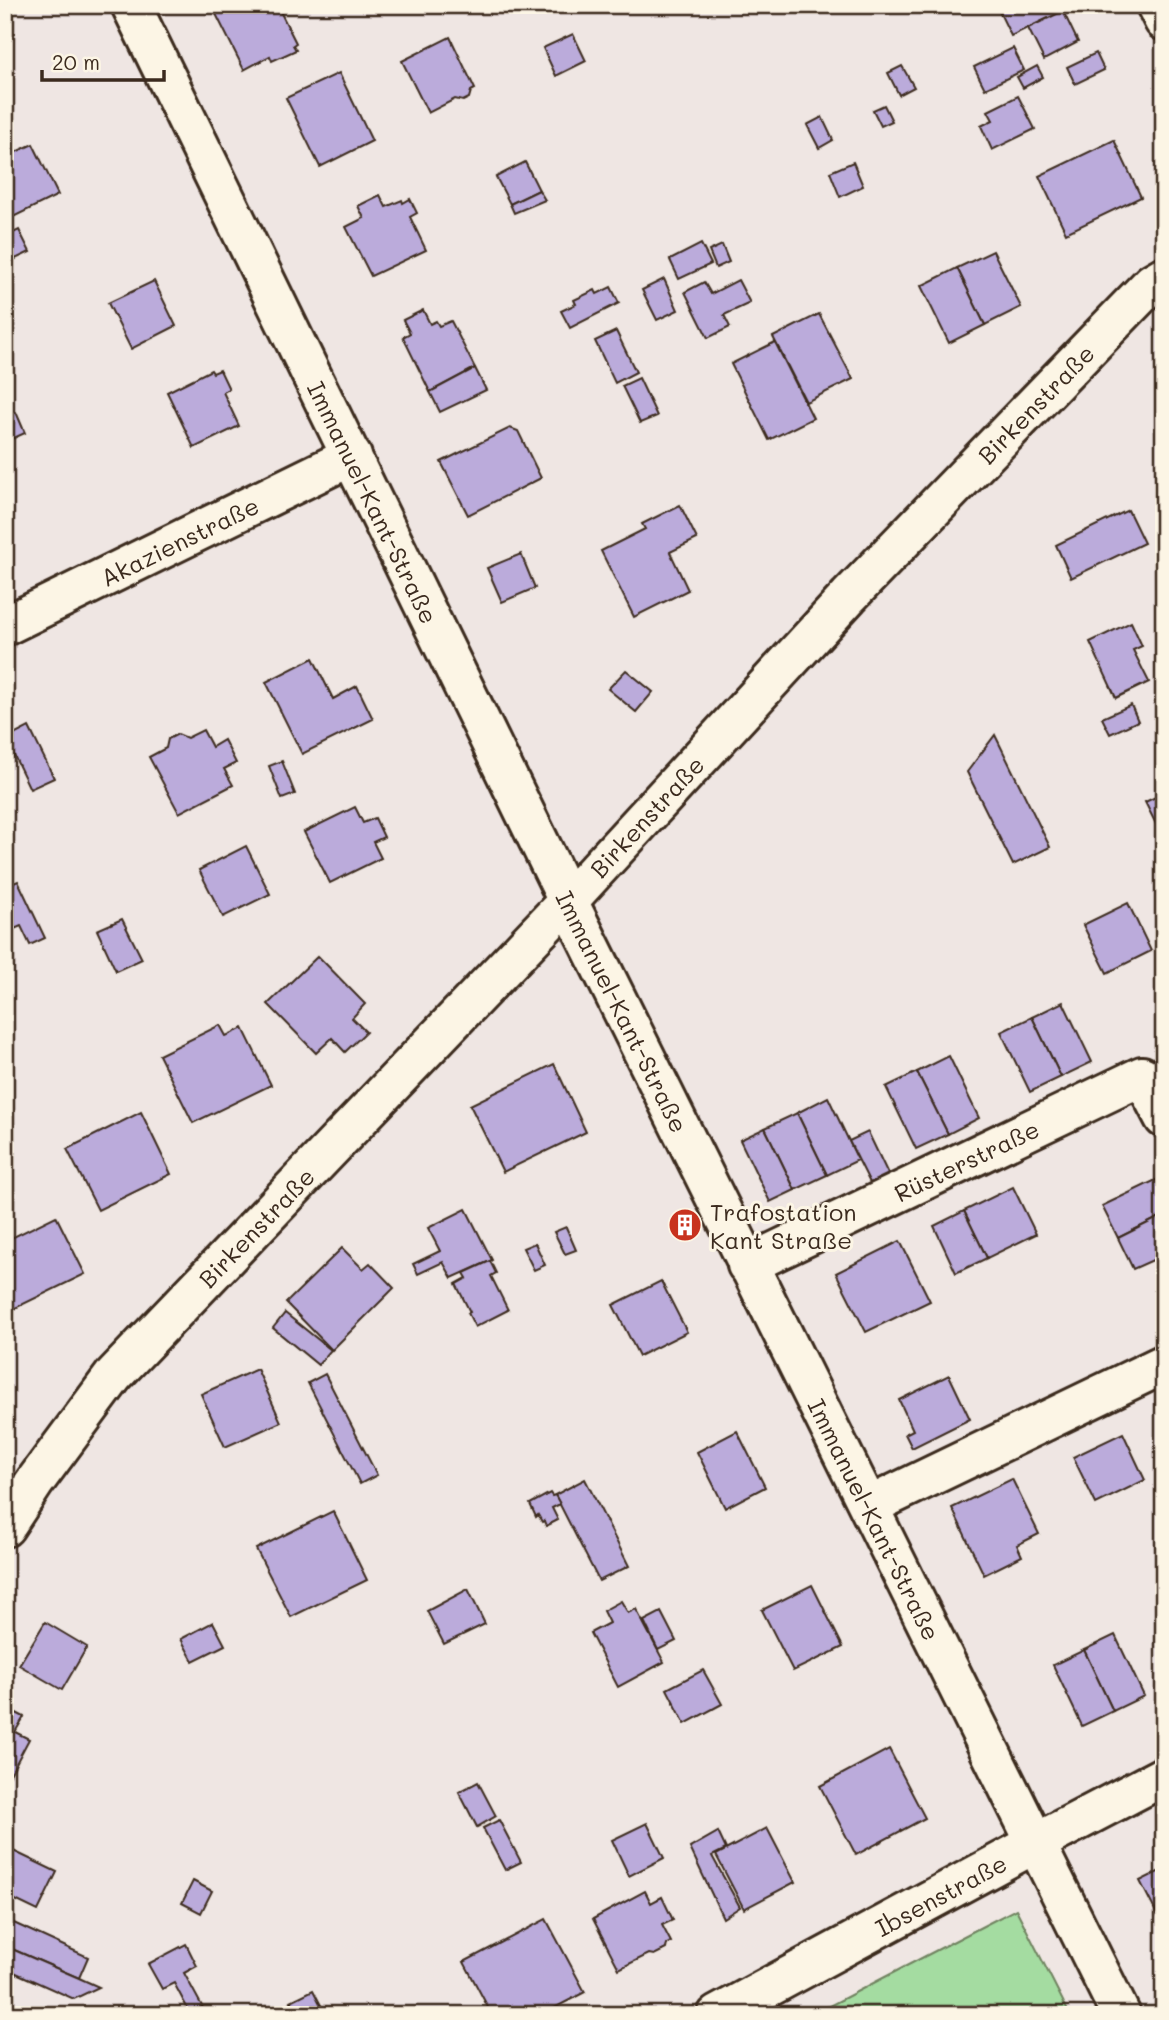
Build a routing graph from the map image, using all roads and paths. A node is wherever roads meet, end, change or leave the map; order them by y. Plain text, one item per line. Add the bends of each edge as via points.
1 (131, 5) edge
2 (1156, 5) edge
3 (1164, 21) edge
4 (1164, 276) edge
5 (352, 456) junction
6 (5, 625) edge
7 (568, 901) junction
8 (1164, 1118) edge
9 (747, 1265) junction
10 (1164, 1364) edge
11 (869, 1506) junction
12 (5, 1527) edge
13 (1164, 1776) edge
14 (1036, 1843) junction
15 (717, 2015) edge
16 (1121, 2015) edge

1 - 5 street, Immanuel-Kant-Straße
2 - 3 street
4 - 7 street, Birkenstraße via 1152,283 849,596
5 - 6 street, Akazienstraße
5 - 7 street, Immanuel-Kant-Straße
7 - 9 street, Immanuel-Kant-Straße
7 - 12 street, Birkenstraße via 114,1375
8 - 9 street, Rüsterstraße via 1142,1076
9 - 11 street, Immanuel-Kant-Straße
10 - 11 street
11 - 14 street, Immanuel-Kant-Straße
13 - 14 street, Ibsenstraße
14 - 15 street, Ibsenstraße
14 - 16 street, Immanuel-Kant-Straße

